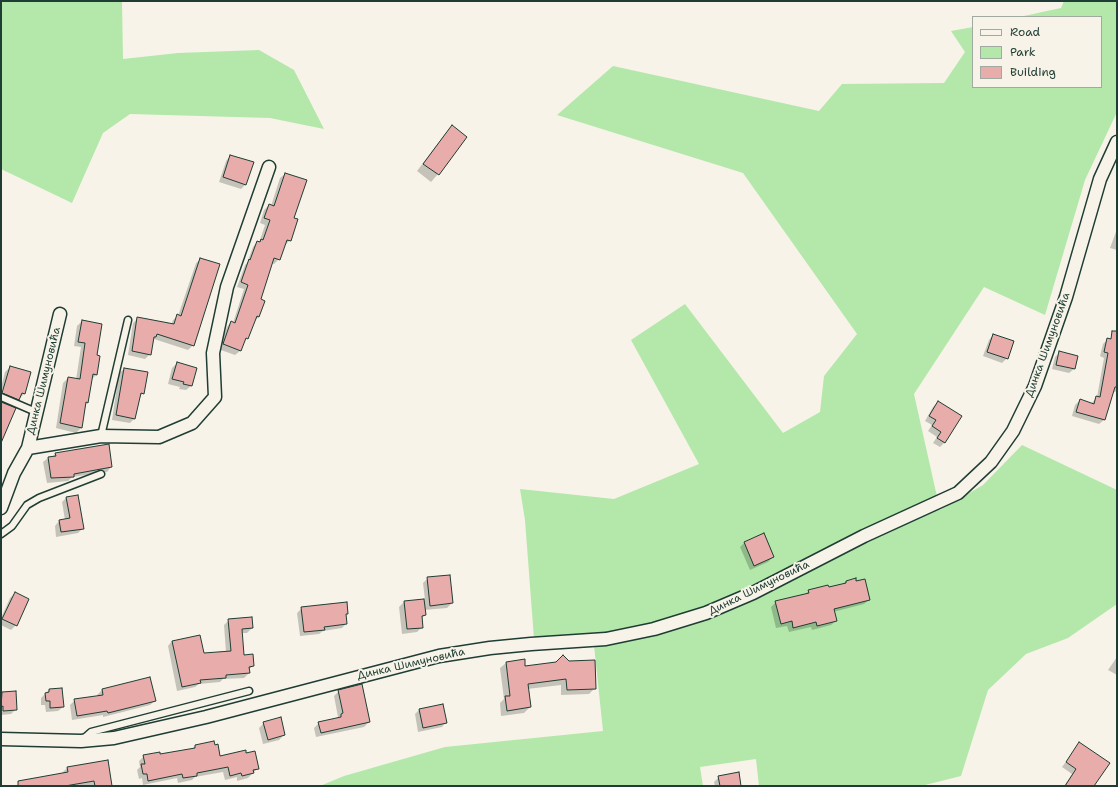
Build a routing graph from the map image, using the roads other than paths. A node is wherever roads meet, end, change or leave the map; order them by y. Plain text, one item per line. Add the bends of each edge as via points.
1 (1117, 142) edge
2 (269, 167) dead end
3 (60, 314) dead end
4 (128, 320) dead end
5 (1, 397) edge
6 (36, 412) junction
7 (101, 436) junction
8 (28, 448) junction
9 (101, 474) dead end
10 (1, 508) edge
11 (1, 534) edge
12 (249, 691) dead end
13 (1, 739) edge
14 (81, 741) junction

1 - 14 street, Динка Шимуновића via 1100,179 1066,297 1035,386 1013,431 991,462 958,493 864,536 753,593 706,613 654,629 606,639 490,648 439,656 160,728 114,738
2 - 7 street, Динка Шимуновића via 227,287 213,353 215,397 192,423 159,437
3 - 6 street, Динка Шимуновића
4 - 7 lane
5 - 6 lane
6 - 8 street, Динка Шимуновића
7 - 8 street, Динка Шимуновића
8 - 10 street, Динка Шимуновића via 14,473
9 - 11 lane via 27,505 12,526
12 - 14 lane via 91,732
13 - 14 street, Динка Шимуновића

